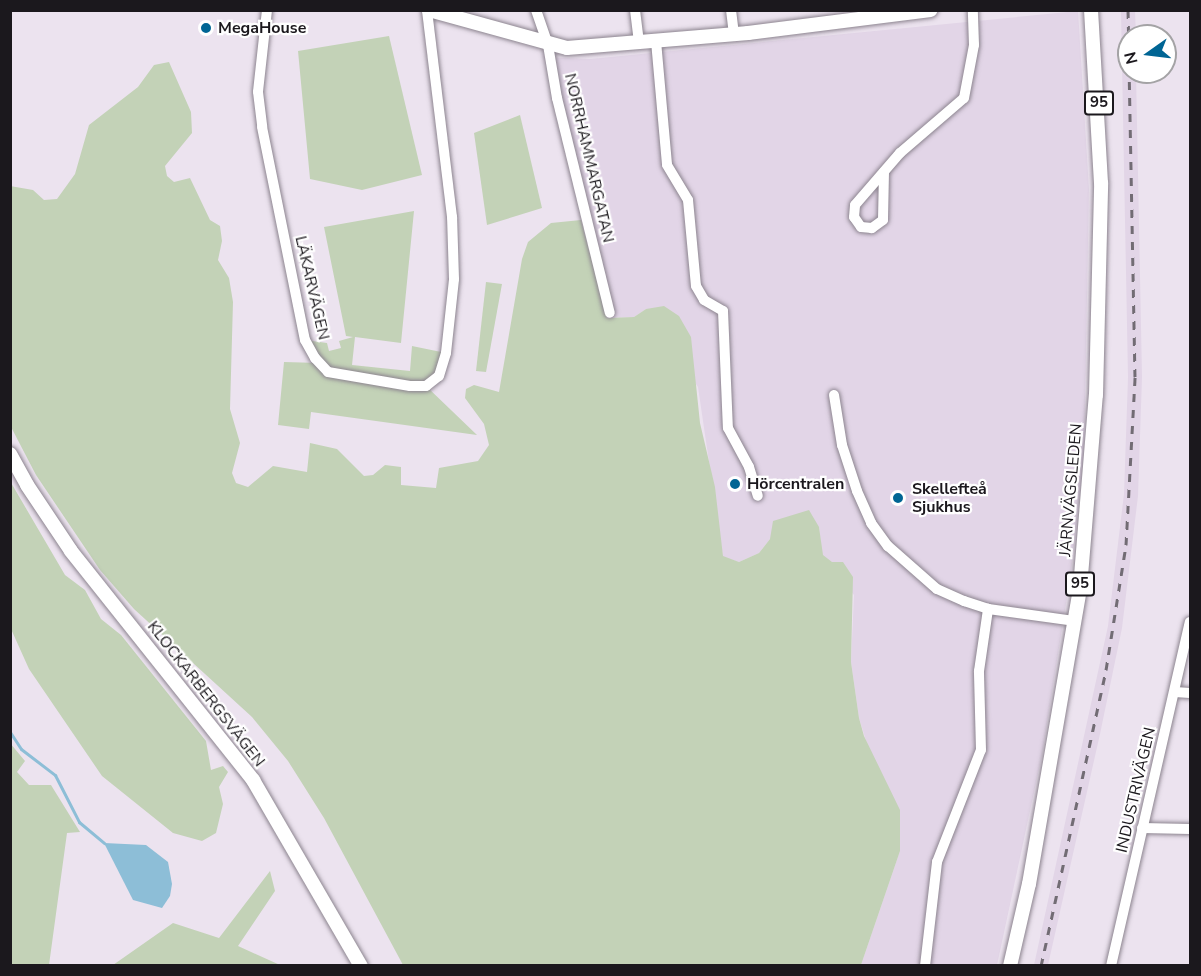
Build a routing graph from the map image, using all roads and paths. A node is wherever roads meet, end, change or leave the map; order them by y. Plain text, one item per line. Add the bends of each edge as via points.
1 (267, 10) edge
2 (428, 10) edge
3 (536, 10) edge
4 (635, 10) edge
5 (731, 10) edge
6 (931, 10) edge
7 (973, 10) edge
8 (1091, 10) edge
9 (837, 16) edge
10 (734, 34) junction
11 (656, 41) junction
12 (639, 43) junction
13 (548, 45) junction
14 (884, 172) junction
15 (610, 313) dead end
16 (834, 395) dead end
17 (10, 454) edge
18 (758, 496) dead end
19 (988, 609) junction
20 (1074, 621) junction
21 (1191, 622) edge
22 (1175, 692) junction
23 (1191, 693) edge
24 (1142, 828) junction
25 (1191, 829) edge
26 (362, 966) edge
27 (925, 966) edge
28 (1010, 966) edge
29 (1111, 966) edge

1 - 2 street, LÄKARVÄGEN via 258,92 262,127 305,340 328,372 410,387 426,386 439,376 447,353 454,279 452,217
2 - 13 main road
3 - 13 street, NORRHAMMARGATAN
4 - 12 street
5 - 10 street
6 - 9 main road
7 - 14 street via 974,45 964,98 900,153
8 - 20 main road, JÄRNVÄGSLEDEN / 95 via 1099,115 1101,269 1096,395
9 - 10 main road
10 - 11 main road
11 - 12 main road
11 - 18 street via 668,165 690,206 696,286 704,300 723,311 728,428 749,467
12 - 13 main road via 567,48
13 - 15 street, NORRHAMMARGATAN via 557,98
14 - 14 street via 883,220 872,228 861,227 854,217 855,205
16 - 19 street via 848,466 871,523 888,546 937,589
17 - 26 main road, KLOCKARBERGSVÄGEN via 71,550 253,780
19 - 20 street
19 - 27 street via 979,671 981,750 937,862
20 - 28 main road, JÄRNVÄGSLEDEN / 95 via 1029,884
21 - 22 street, INDUSTRIVÄGEN
22 - 23 street
22 - 24 street, INDUSTRIVÄGEN
24 - 25 street
24 - 29 street, INDUSTRIVÄGEN

